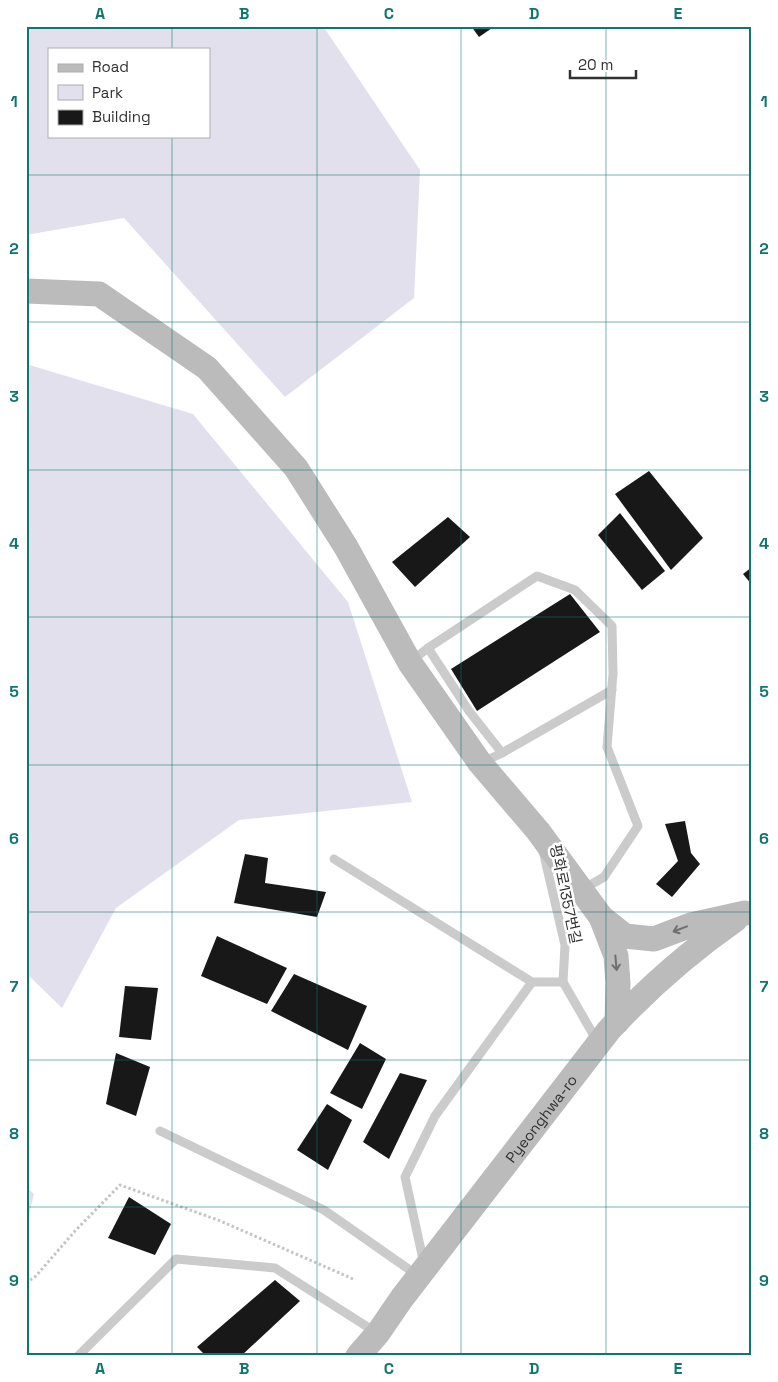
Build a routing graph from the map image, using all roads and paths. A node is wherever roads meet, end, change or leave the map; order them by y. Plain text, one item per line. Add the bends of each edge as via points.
1 (26, 291) edge
2 (419, 656) junction
3 (612, 690) junction
4 (491, 758) junction
5 (538, 831) junction
6 (334, 859) dead end
7 (581, 890) junction
8 (748, 911) edge
9 (601, 917) junction
10 (532, 982) junction
11 (563, 982) junction
12 (617, 1022) junction
13 (598, 1044) junction
14 (160, 1130) dead end
15 (422, 1273) junction
16 (353, 1279) dead end
17 (26, 1283) edge
18 (378, 1333) junction
19 (78, 1356) edge
20 (358, 1356) edge

1 - 2 street via 99,294 207,368 296,468
2 - 3 lane via 537,576 575,590 612,626
2 - 4 street
3 - 4 lane
3 - 7 lane via 608,747 638,826 604,876
4 - 5 street
5 - 7 street
5 - 11 lane, 평화로1357번길 via 565,945
6 - 10 lane
7 - 9 street
8 -> 9 street via 691,925 654,940 625,936
8 - 12 street, Pyeonghwa-ro via 693,952
9 -> 12 street via 616,956
10 - 11 lane
10 - 15 lane via 435,1116 405,1177
11 - 13 lane
12 - 13 street, Pyeonghwa-ro
13 - 15 street, Pyeonghwa-ro
14 - 15 lane via 324,1210
15 - 18 street, Pyeonghwa-ro
16 - 17 path via 218,1220 120,1185
18 - 19 lane via 275,1268 176,1259
18 - 20 street, Pyeonghwa-ro

